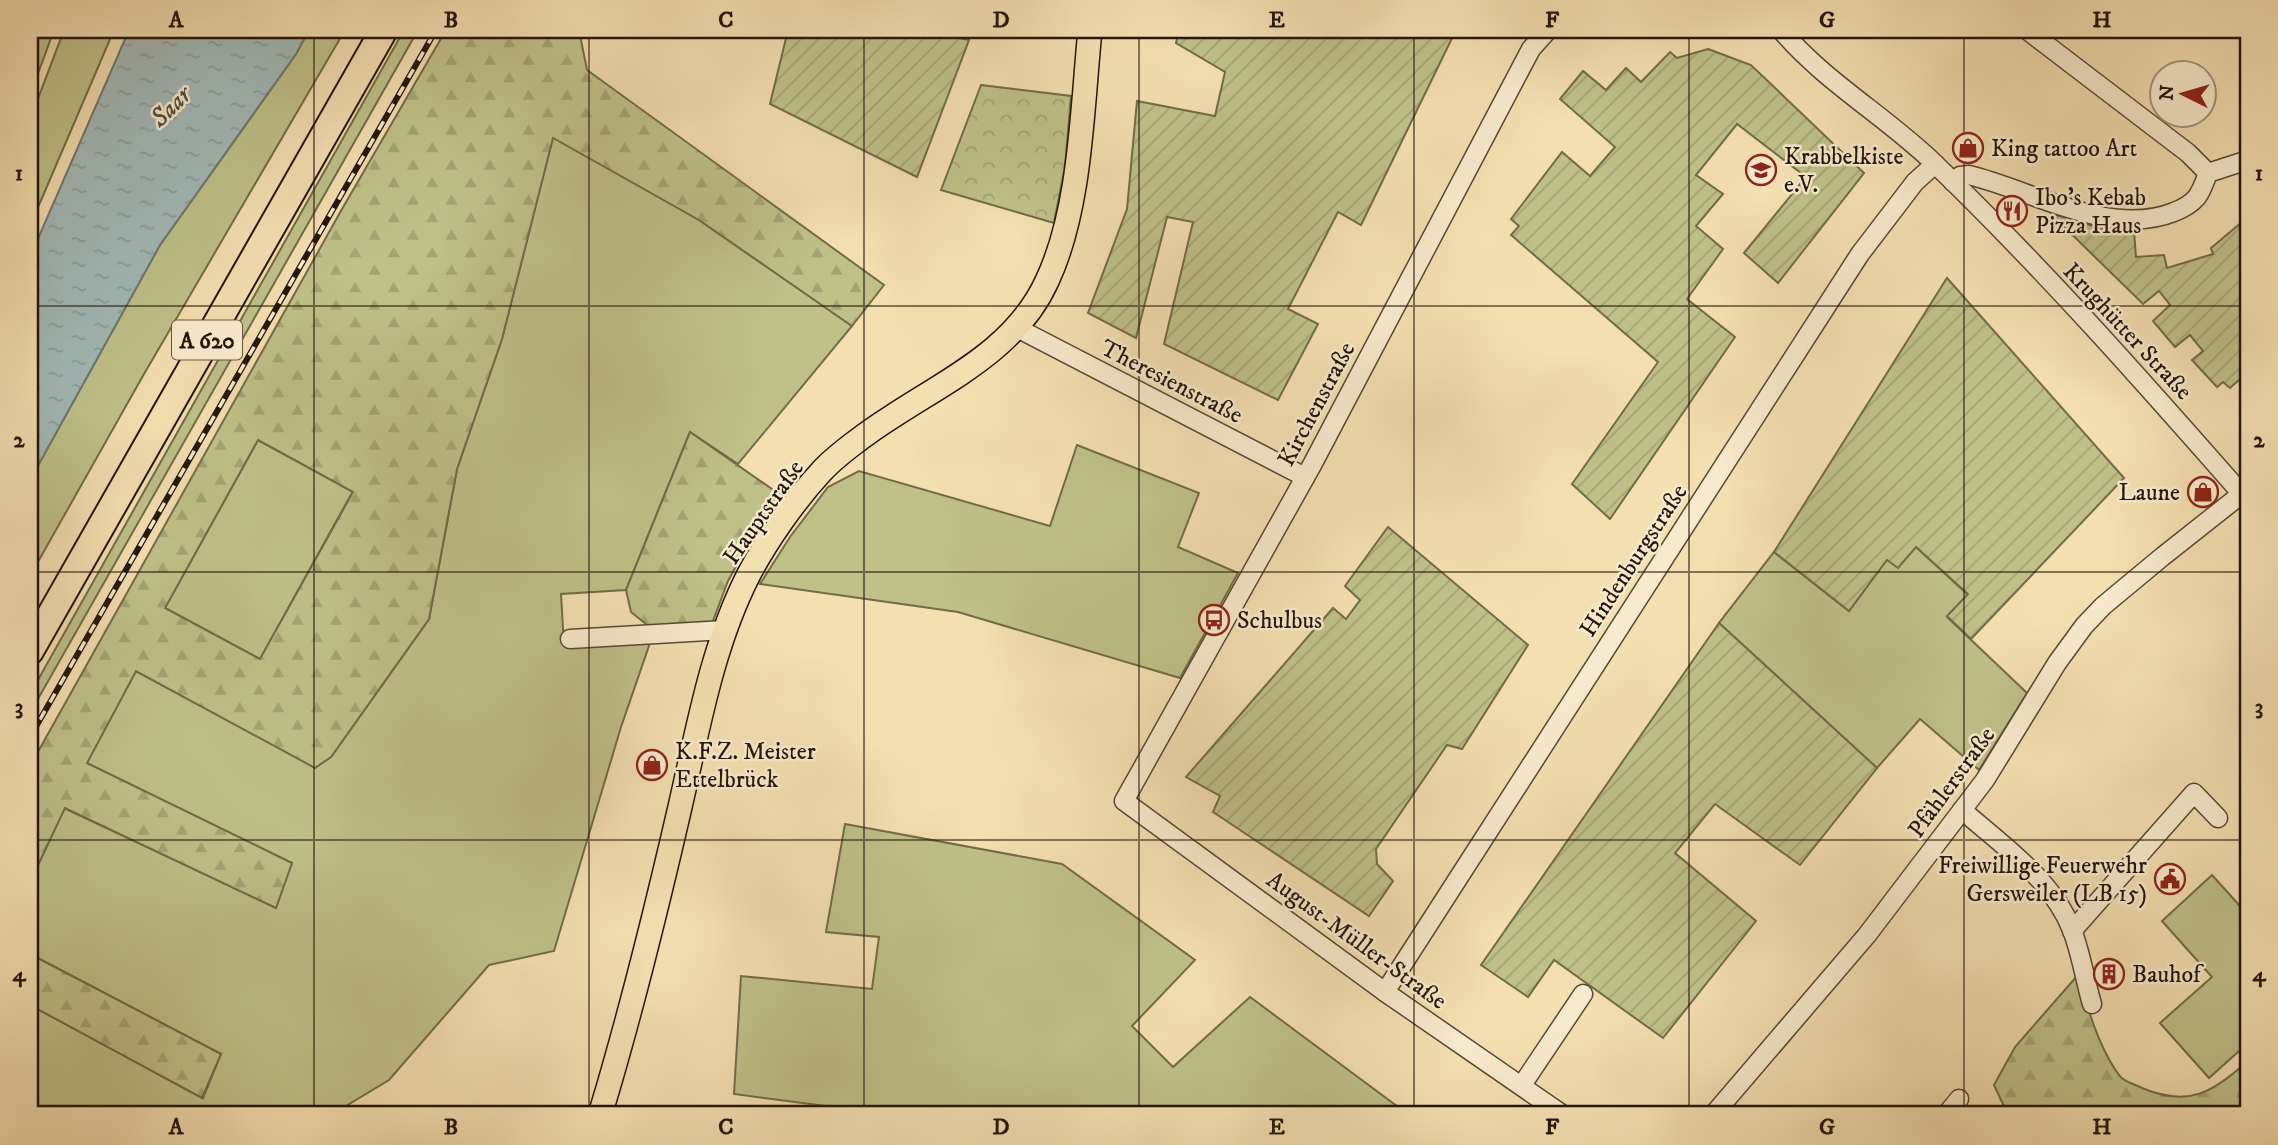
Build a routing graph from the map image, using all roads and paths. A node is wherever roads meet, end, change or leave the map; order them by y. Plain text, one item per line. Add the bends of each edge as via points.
1 (365, 30) edge
2 (384, 30) edge
3 (1090, 30) edge
4 (1548, 30) edge
5 (1781, 30) edge
6 (2027, 30) edge
7 (2248, 160) edge
8 (1935, 164) junction
9 (2208, 173) junction
10 (1953, 182) junction
11 (1017, 328) junction
12 (1305, 477) junction
13 (2246, 495) edge
14 (30, 617) edge
15 (725, 630) junction
16 (570, 639) dead end
17 (30, 651) edge
18 (1124, 801) joint
19 (1962, 810) junction
20 (2218, 818) dead end
21 (2072, 931) junction
22 (1385, 992) junction
23 (1583, 993) dead end
24 (2092, 1004) dead end
25 (1522, 1086) junction
26 (1959, 1099) dead end
27 (600, 1115) edge
28 (1563, 1115) edge
29 (1713, 1115) edge
30 (1946, 1115) edge

1 - 14 highway, A 620
2 - 17 highway, A 620
3 - 11 main road, Hauptstraße via 1065,232 1046,284
4 - 12 street, Kirchenstraße via 1531,49 1480,142
5 - 8 street, Krughütter Straße
6 - 9 street
7 - 9 street
8 - 10 street, Krughütter Straße
8 - 22 street, Hindenburgstraße via 1915,182 1860,254
9 - 10 street via 2196,198 2187,205 2144,219 2099,216 1969,175
10 - 13 street, Krughütter Straße
11 - 12 street, Theresienstraße
11 - 15 main road, Hauptstraße via 970,368 888,419 822,471 766,546
12 - 18 street, Kirchenstraße
13 - 19 street, Pfählerstraße via 2142,573 2084,626
15 - 16 street
15 - 27 main road, Hauptstraße via 647,948
18 - 22 street, August-Müller-Straße
19 - 21 street via 2037,876
19 - 29 street, Pfählerstraße via 1867,935
20 - 21 street via 2194,793
21 - 24 street
22 - 25 street, August-Müller-Straße
23 - 25 street
25 - 28 street, August-Müller-Straße
26 - 30 street

